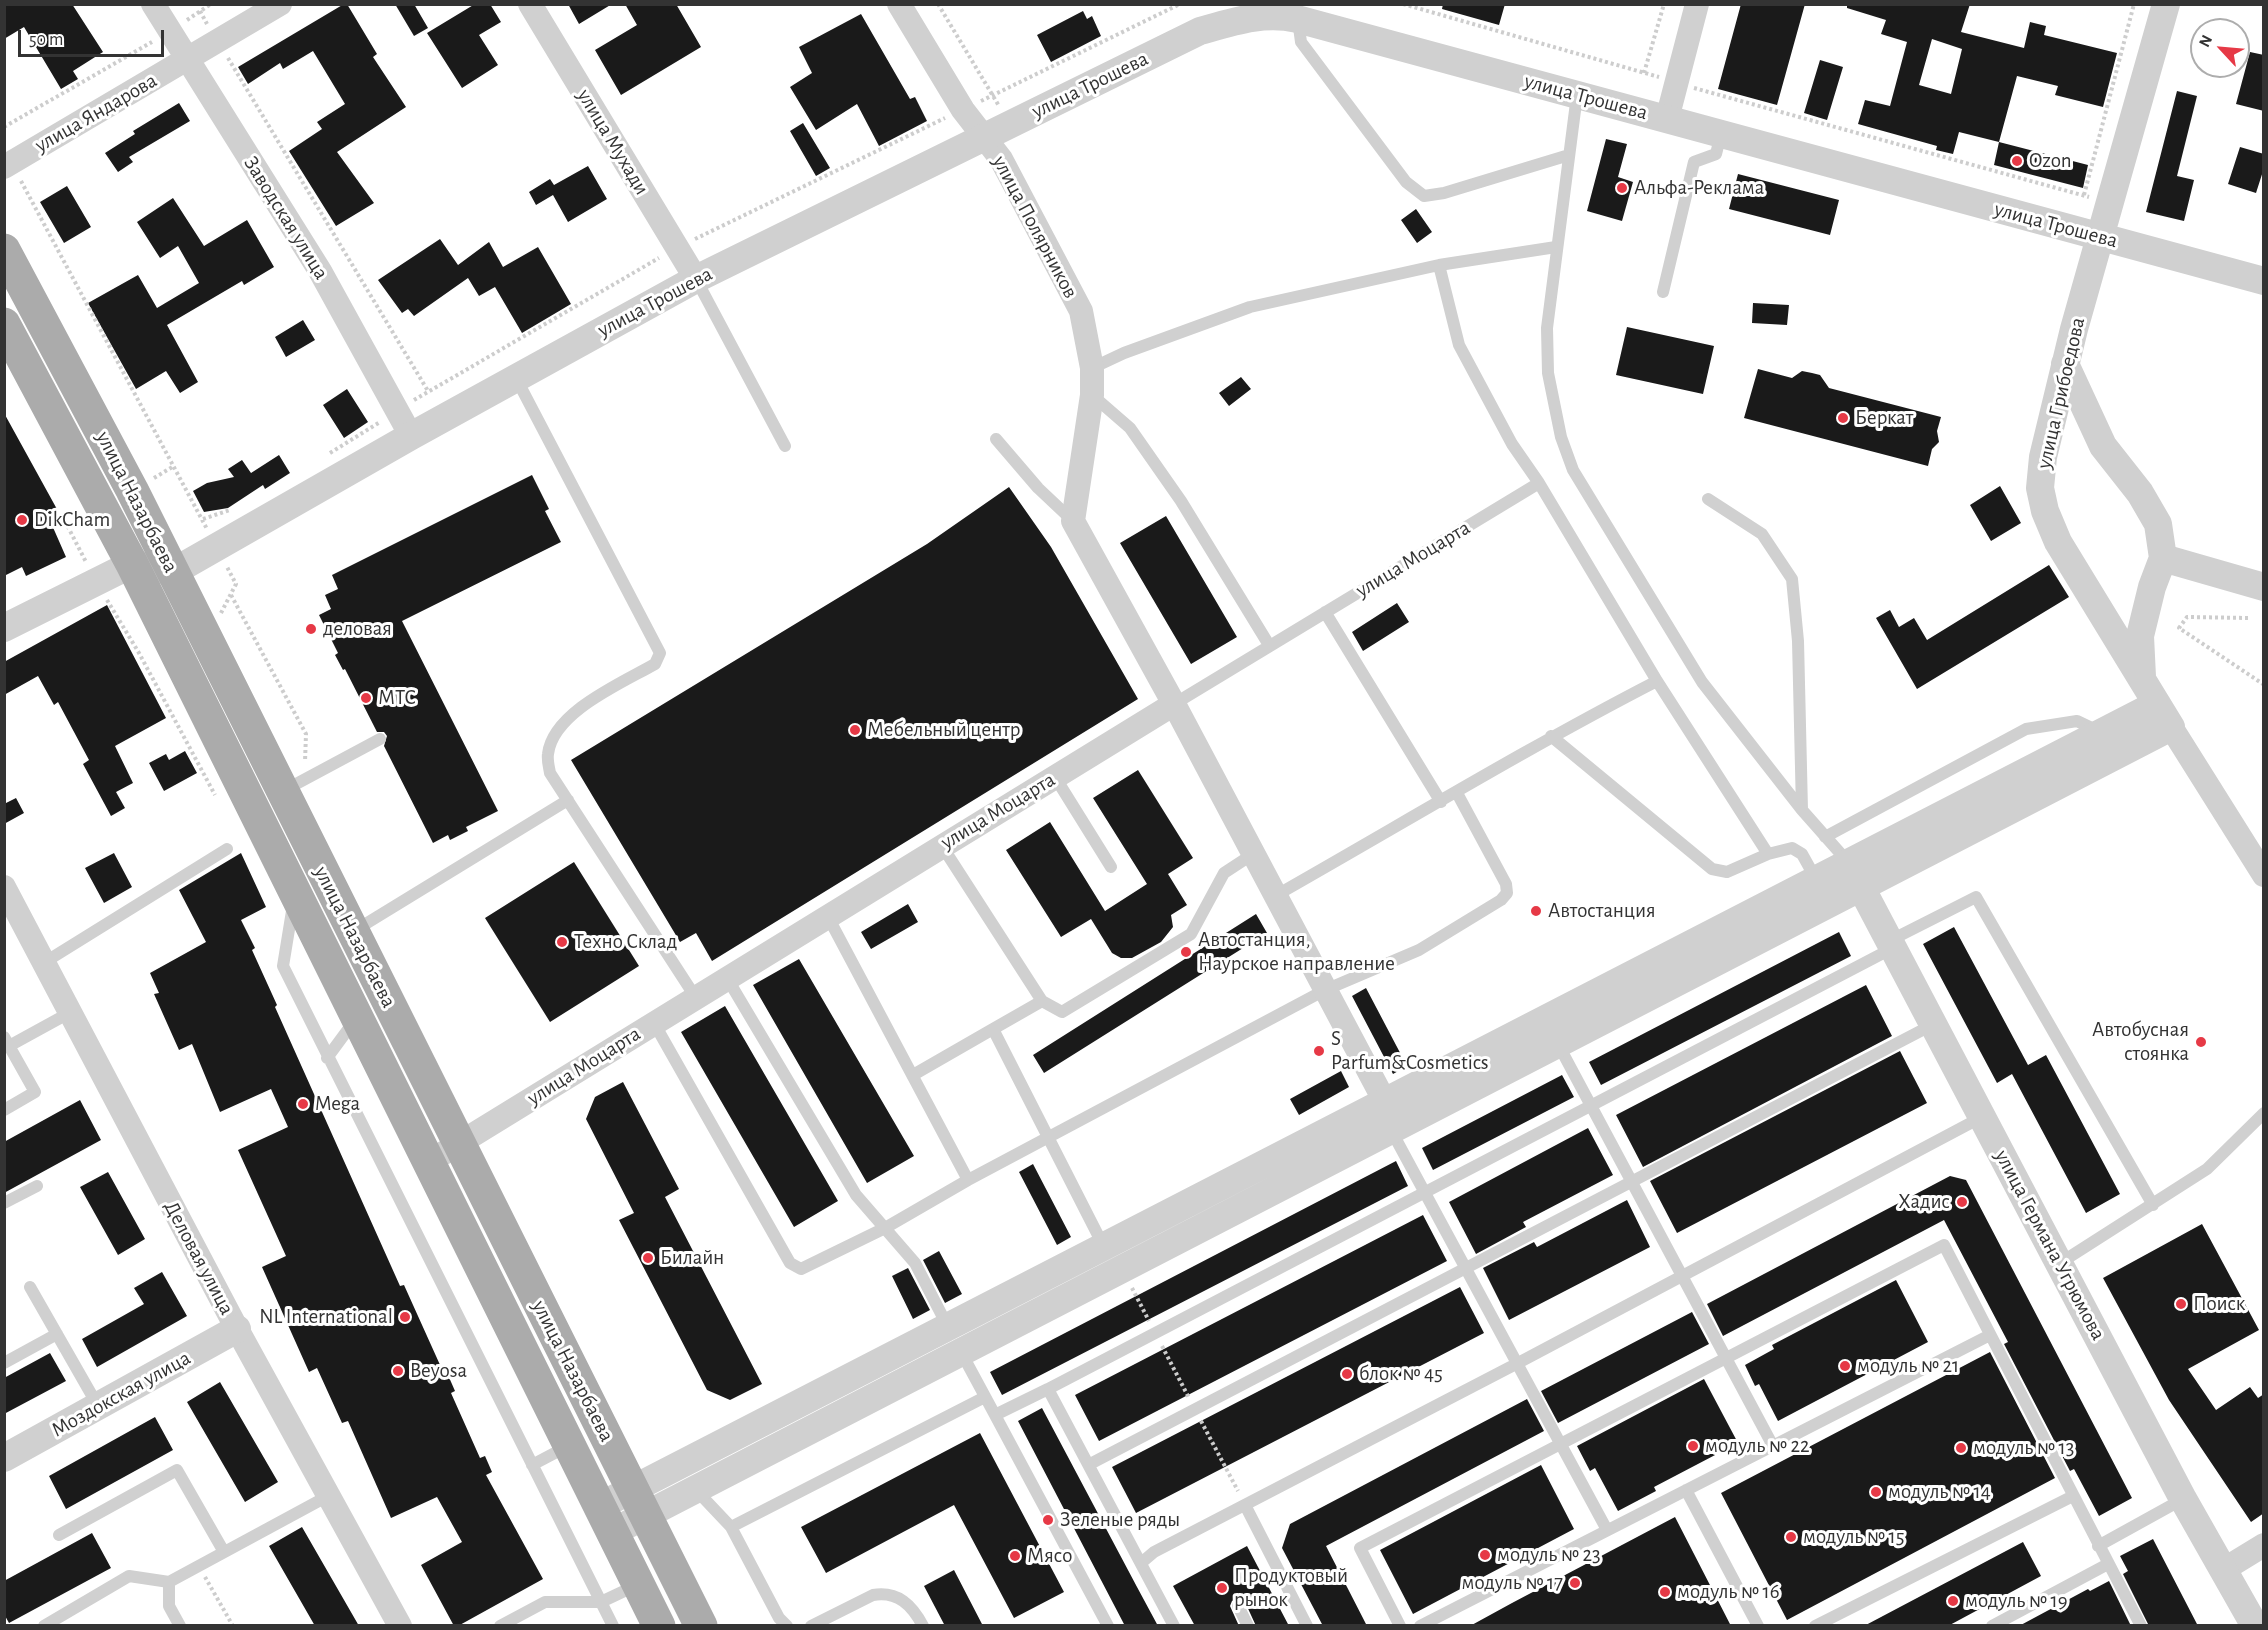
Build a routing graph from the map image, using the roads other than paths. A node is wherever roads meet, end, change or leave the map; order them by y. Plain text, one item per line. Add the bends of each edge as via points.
1 (153, 4) edge
2 (280, 4) edge
3 (530, 4) edge
4 (899, 4) edge
5 (1697, 4) edge
6 (2166, 4) edge
7 (1282, 12) edge
8 (186, 60) junction
9 (1577, 95) junction
10 (1667, 119) junction
11 (1721, 134) junction
12 (984, 138) junction
13 (1569, 155) junction
14 (8, 165) edge
15 (2102, 237) junction
16 (1556, 247) junction
17 (4, 250) edge
18 (1439, 265) junction
19 (696, 279) junction
20 (2264, 281) edge
21 (1663, 292) dead end
22 (4, 324) edge
23 (2065, 364) junction
24 (1092, 368) junction
25 (516, 378) junction
26 (1092, 395) junction
27 (411, 436) junction
28 (996, 439) dead end
29 (785, 446) dead end
30 (1539, 483) junction
31 (1708, 499) dead end
32 (1073, 521) junction
33 (2163, 558) junction
34 (132, 564) junction
35 (173, 572) junction
36 (2264, 587) edge
37 (1325, 612) junction
38 (4, 628) edge
39 (1269, 645) junction
40 (2142, 679) junction
41 (1657, 681) junction
42 (1174, 704) junction
43 (2164, 715) junction
44 (2101, 732) junction
45 (1551, 736) junction
46 (380, 739) dead end
47 (1054, 777) junction
48 (293, 785) junction
49 (1457, 793) junction
50 (568, 800) junction
51 (1441, 802) junction
52 (1802, 810) junction
53 (1825, 837) junction
54 (942, 846) junction
55 (227, 849) dead end
56 (1253, 854) junction
57 (1768, 854) junction
58 (1848, 862) junction
59 (1111, 867) dead end
60 (2264, 875) edge
61 (1816, 879) junction
62 (1862, 887) junction
63 (295, 893) junction
64 (1275, 896) junction
65 (8, 900) edge
66 (1830, 903) junction
67 (827, 915) junction
68 (353, 932) junction
69 (1893, 944) junction
70 (45, 962) junction
71 (728, 978) junction
72 (1325, 990) junction
73 (696, 998) junction
74 (1041, 1001) junction
75 (71, 1012) junction
76 (357, 1018) junction
77 (654, 1023) junction
78 (1934, 1024) junction
79 (993, 1029) junction
80 (7, 1041) edge
81 (1558, 1044) junction
82 (327, 1058) junction
83 (913, 1076) junction
84 (1384, 1101) junction
85 (1591, 1106) junction
86 (4, 1110) edge
87 (2264, 1113) edge
88 (1982, 1117) junction
89 (1395, 1128) junction
90 (1048, 1138) junction
91 (459, 1143) junction
92 (429, 1162) junction
93 (968, 1180) junction
94 (1632, 1182) junction
95 (37, 1186) dead end
96 (1425, 1192) junction
97 (4, 1203) edge
98 (2153, 1205) junction
99 (885, 1228) junction
100 (1111, 1258) junction
101 (2060, 1263) junction
102 (1467, 1268) junction
103 (1682, 1276) junction
104 (30, 1287) dead end
105 (948, 1326) junction
106 (237, 1329) junction
107 (57, 1334) junction
108 (1990, 1335) junction
109 (962, 1352) junction
110 (1726, 1358) junction
111 (4, 1363) edge
112 (1518, 1364) junction
113 (1048, 1389) junction
114 (985, 1397) junction
115 (98, 1406) junction
116 (994, 1415) junction
117 (1559, 1443) junction
118 (569, 1445) junction
119 (1773, 1446) junction
120 (4, 1458) edge
121 (1090, 1464) junction
122 (532, 1465) junction
123 (696, 1490) junction
124 (1686, 1490) junction
125 (328, 1496) junction
126 (2073, 1496) junction
127 (2183, 1499) junction
128 (639, 1502) junction
129 (1245, 1505) junction
130 (606, 1519) junction
131 (731, 1527) junction
132 (1607, 1530) junction
133 (59, 1535) dead end
134 (2264, 1545) edge
135 (2098, 1546) junction
136 (224, 1552) junction
137 (1141, 1563) junction
138 (2108, 1564) junction
139 (2223, 1570) junction
140 (169, 1582) junction
141 (638, 1584) junction
142 (602, 1602) junction
143 (1238, 1606) dead end
144 (44, 1626) edge
145 (180, 1626) edge
146 (400, 1626) edge
147 (500, 1626) edge
148 (613, 1626) edge
149 (659, 1626) edge
150 (701, 1626) edge
151 (787, 1626) edge
152 (811, 1626) edge
153 (922, 1626) edge
154 (1108, 1626) edge
155 (1174, 1626) edge
156 (1248, 1626) edge
157 (1307, 1626) edge
158 (1400, 1626) edge
159 (1420, 1626) edge
160 (1758, 1626) edge
161 (1815, 1626) edge
162 (1992, 1626) edge
163 (2141, 1626) edge
164 (2255, 1626) edge

1 - 8 street, Заводская улица
2 - 8 street, улица Яндарова
3 - 19 street, улица Мухади
4 - 12 street, улица Полярников
5 - 10 street
6 - 15 street, улица Грибоедова
7 - 9 street, улица Трошева
7 - 12 street, улица Трошева via 1200,31
7 - 13 lane via 1406,182 1424,196
8 - 14 street, улица Яндарова
8 - 27 street, Заводская улица via 320,271
9 - 10 street, улица Трошева
9 - 13 lane
10 - 11 street, улица Трошева
11 - 15 street, улица Трошева
11 - 21 lane via 1716,154 1694,162
12 - 19 street, улица Трошева
12 - 24 street, улица Полярников via 1001,159 1081,311
13 - 16 lane
15 - 20 street, улица Трошева
15 - 23 street, улица Грибоедова
16 - 18 lane
16 - 52 lane via 1547,328 1548,373 1561,437 1573,470 1702,682
17 - 35 main road, улица Назарбаева
18 - 24 lane via 1250,307
18 - 30 lane via 1459,345 1512,444
19 - 25 street, улица Трошева
19 - 29 lane
22 - 34 main road, улица Назарбаева
23 - 33 street via 2103,446 2140,493 2158,524
23 - 40 street, улица Грибоедова via 2043,457 2040,488 2045,511 2058,542
24 - 26 street, улица Полярников
25 - 27 street, улица Трошева
25 - 50 lane via 660,653 655,664 580,709 552,740 548,755 550,772
26 - 32 street, улица Полярников
26 - 39 lane via 1130,428 1181,501
27 - 35 street, улица Трошева
28 - 32 lane
30 - 37 lane, улица Моцарта
30 - 41 lane
31 - 52 lane via 1762,534 1792,579 1798,641
32 - 42 street
33 - 36 street
33 - 40 street via 2140,636
34 - 35 street
34 - 38 street
34 - 63 main road, улица Назарбаева
35 - 48 main road, улица Назарбаева
37 - 39 lane, улица Моцарта
37 - 51 lane
39 - 42 lane, улица Моцарта
40 - 43 street, улица Грибоедова
41 - 45 lane
41 - 57 lane
42 - 47 street, улица Моцарта
42 - 56 street
43 - 44 street
43 - 60 street, улица Грибоедова
43 - 62 street
44 - 53 lane via 2077,722 2026,729
44 - 58 street
45 - 49 lane
45 - 57 lane via 1712,869 1727,872
46 - 48 lane
47 - 54 street, улица Моцарта
47 - 59 lane
48 - 68 main road, улица Назарбаева
49 - 51 lane
49 - 72 lane via 1506,884 1505,897 1419,950
50 - 68 lane
50 - 73 lane
51 - 64 lane
52 - 53 lane
53 - 58 lane
54 - 67 street, улица Моцарта
54 - 74 lane
55 - 70 lane
56 - 64 street
56 - 74 lane via 1224,873 1191,934 1062,1012
57 - 61 lane via 1792,848 1802,854
58 - 61 street
58 - 62 street, улица Германа Угрюмова
61 - 66 lane
61 - 84 street
62 - 66 street
62 - 69 street, улица Германа Угрюмова
63 - 76 main road, улица Назарбаева
63 - 82 lane via 283,966
64 - 72 street
65 - 70 street, Деловая улица
66 - 81 street
67 - 71 street, улица Моцарта
67 - 83 lane
68 - 91 main road, улица Назарбаева
69 - 78 street, улица Германа Угрюмова
69 - 85 lane
69 - 98 lane via 1976,897
70 - 75 street, Деловая улица
71 - 73 street, улица Моцарта
71 - 99 lane via 856,1195
72 - 84 street
72 - 90 lane
73 - 77 street, улица Моцарта
74 - 79 lane
75 - 80 lane
75 - 106 street, Деловая улица
76 - 82 lane
76 - 92 main road, улица Назарбаева
77 - 91 street, улица Моцарта
77 - 99 lane via 793,1267 806,1268
78 - 88 street, улица Германа Угрюмова
78 - 94 lane
79 - 83 lane
79 - 90 lane
80 - 86 lane via 35,1092
81 - 85 lane
81 - 89 street
82 - 122 lane
83 - 93 lane
84 - 89 street
84 - 100 street
85 - 94 lane
85 - 96 lane
87 - 98 lane via 2207,1169
88 - 101 street, улица Германа Угрюмова
88 - 103 lane
89 - 96 lane
89 - 100 street
90 - 93 lane
90 - 100 lane
91 - 92 street, улица Моцарта
91 - 128 main road, улица Назарбаева
92 - 118 main road, улица Назарбаева
93 - 99 lane
94 - 102 lane
94 - 103 lane
95 - 97 lane
96 - 102 lane
96 - 113 lane
98 - 101 lane
99 - 105 lane via 915,1263
100 - 105 street
100 - 109 street
101 - 127 street, улица Германа Угрюмова
102 - 112 lane
102 - 121 lane
103 - 110 lane
103 - 112 lane
104 - 107 lane
105 - 109 lane
105 - 128 street
106 - 115 street, Моздокская улица
106 - 125 street, Деловая улица
107 - 111 lane
107 - 115 lane
108 - 110 lane via 1944,1245
108 - 119 lane
108 - 126 lane
109 - 114 lane
109 - 123 street
110 - 117 lane
110 - 119 lane
112 - 117 lane
112 - 129 lane
113 - 116 lane
113 - 121 lane
114 - 116 lane
114 - 131 lane
115 - 120 street, Моздокская улица
116 - 154 lane
117 - 132 lane
117 - 158 lane via 1360,1548
118 - 122 lane
118 - 130 main road, улица Назарбаева
119 - 124 lane
121 - 137 lane
122 - 142 lane
123 - 128 street
123 - 131 lane
124 - 132 lane
124 - 160 lane
125 - 136 lane
125 - 146 street, Деловая улица
126 - 135 lane
126 - 161 lane
127 - 135 lane
127 - 139 street, улица Германа Угрюмова
128 - 130 street
128 - 150 main road, улица Назарбаева
129 - 137 lane via 1154,1552
129 - 157 lane
130 - 141 main road, улица Назарбаева
131 - 151 lane
132 - 159 lane
133 - 136 lane via 177,1470
134 - 139 street
135 - 138 lane
136 - 140 lane
137 - 155 lane
138 - 162 lane
138 - 163 lane
139 - 164 street, улица Германа Угрюмова
140 - 144 lane via 129,1576
140 - 145 lane via 169,1606
141 - 142 lane
141 - 149 main road, улица Назарбаева
142 - 147 lane via 545,1602
142 - 148 lane
143 - 156 lane
152 - 153 lane via 884,1593 904,1601 915,1611

